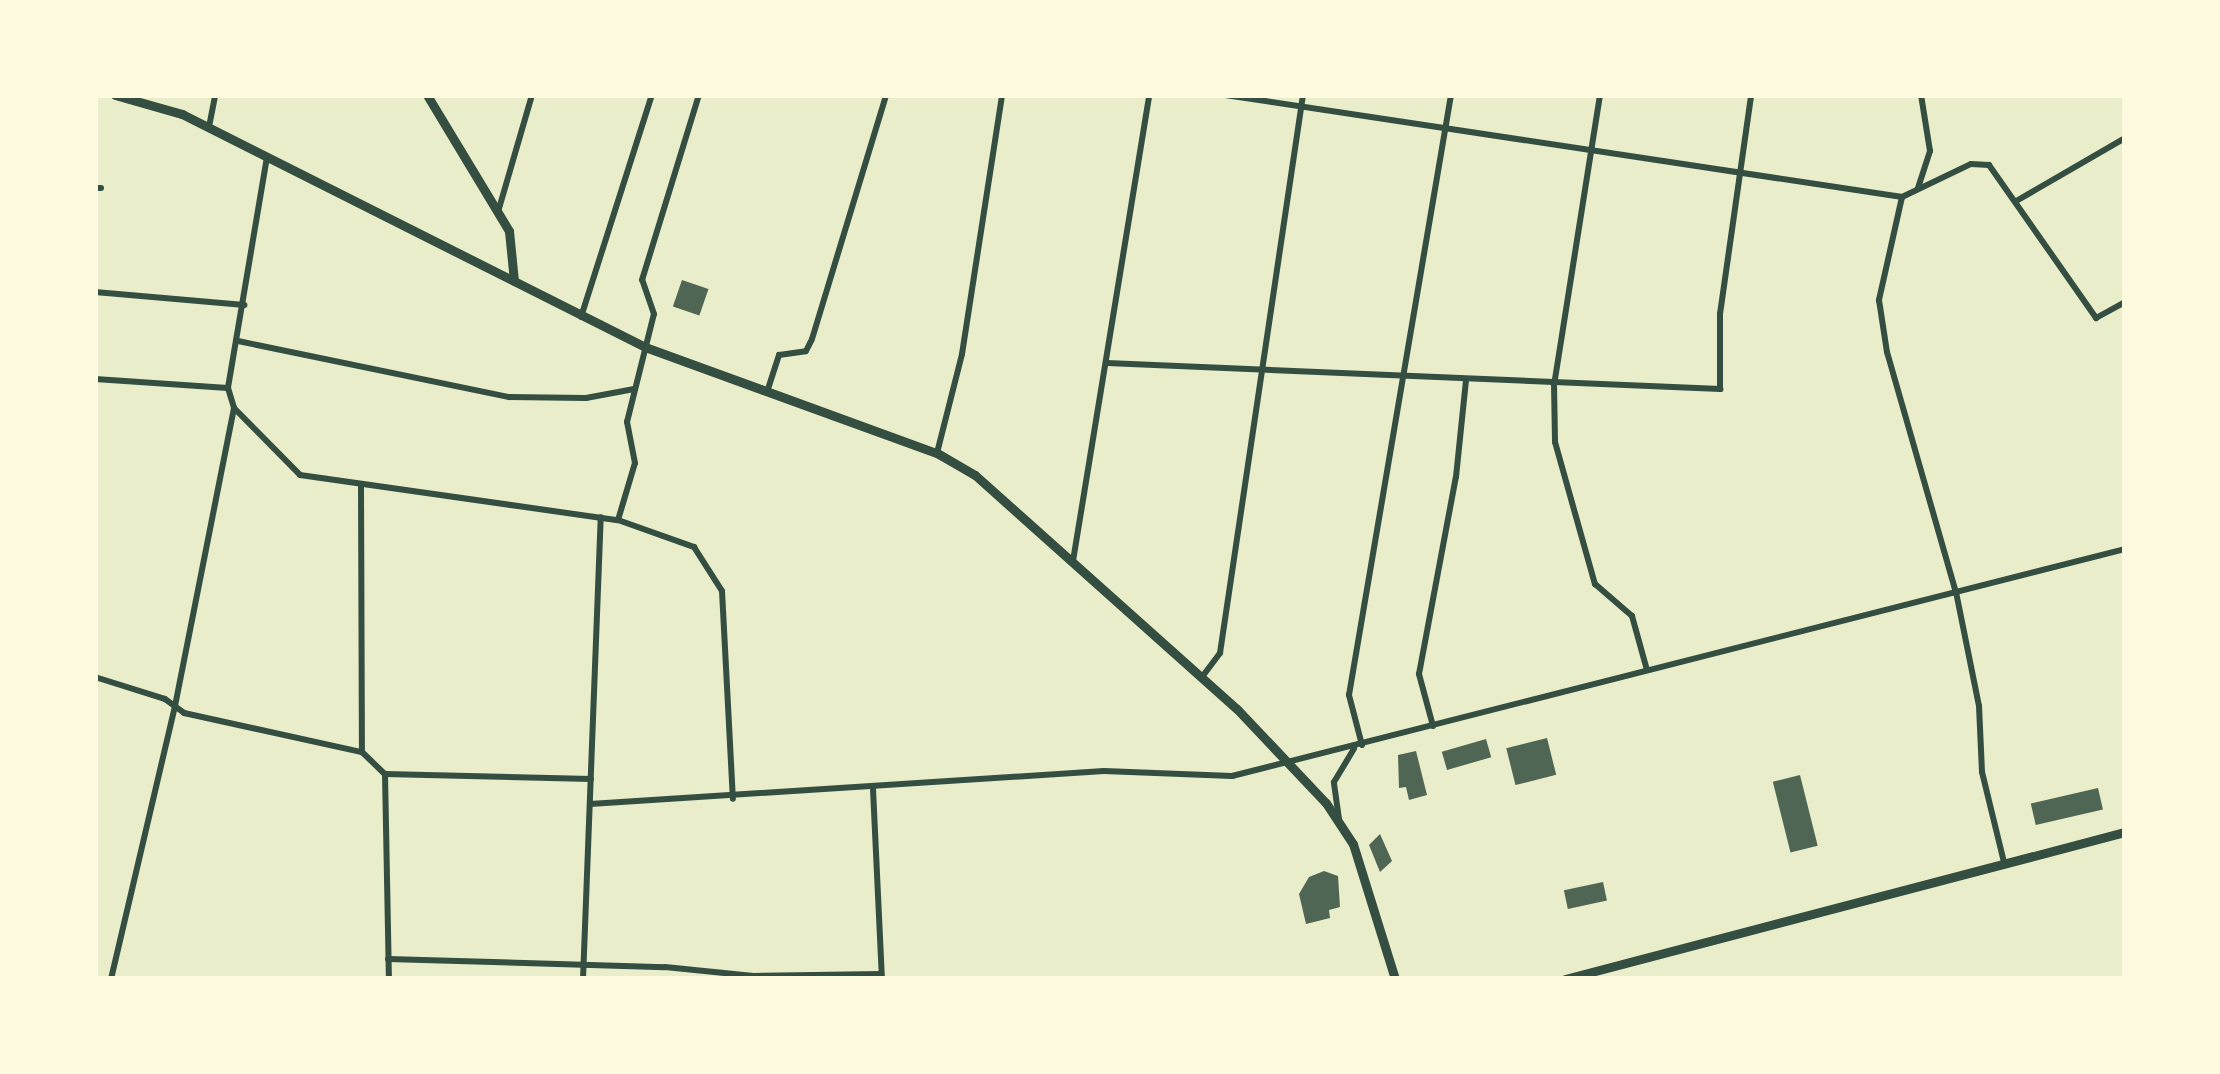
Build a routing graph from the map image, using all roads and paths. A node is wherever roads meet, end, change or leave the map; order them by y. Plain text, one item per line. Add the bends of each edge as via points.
1 (115, 95) edge
2 (216, 95) edge
3 (427, 95) edge
4 (532, 95) edge
5 (652, 95) edge
6 (700, 95) edge
7 (886, 95) edge
8 (1002, 95) edge
9 (1149, 95) edge
10 (1226, 95) edge
11 (1303, 95) edge
12 (1451, 95) edge
13 (1600, 95) edge
14 (1751, 95) edge
15 (1920, 95) edge
16 (1302, 106) junction
17 (208, 127) junction
18 (1445, 130) junction
19 (2125, 138) edge
20 (1592, 146) junction
21 (267, 156) junction
22 (1738, 174) junction
23 (1918, 188) junction
24 (1902, 196) junction
25 (2018, 200) junction
26 (498, 212) junction
27 (514, 281) junction
28 (95, 292) edge
29 (2125, 302) edge
30 (244, 306) junction
31 (582, 317) junction
32 (238, 341) junction
33 (645, 347) junction
34 (1107, 363) junction
35 (1257, 374) junction
36 (1401, 377) junction
37 (95, 379) edge
38 (1466, 380) junction
39 (1554, 384) junction
40 (228, 388) junction
41 (634, 390) junction
42 (767, 392) junction
43 (234, 408) junction
44 (937, 454) junction
45 (361, 485) junction
46 (600, 517) junction
47 (618, 520) junction
48 (2125, 549) edge
49 (1073, 560) junction
50 (1956, 592) junction
51 (1647, 670) junction
52 (95, 676) edge
53 (1202, 677) junction
54 (175, 706) junction
55 (1433, 726) junction
56 (1359, 746) junction
57 (362, 752) junction
58 (1289, 762) junction
59 (385, 774) junction
60 (591, 779) junction
61 (873, 789) junction
62 (733, 799) junction
63 (590, 804) junction
64 (1340, 820) junction
65 (2125, 832) edge
66 (2004, 862) junction
67 (388, 959) junction
68 (584, 966) junction
69 (882, 977) edge
70 (111, 979) edge
71 (389, 979) edge
72 (583, 979) edge
73 (1395, 979) edge
74 (1565, 979) edge

1 - 17 main road
2 - 17 street
3 - 26 main road
4 - 26 street
5 - 31 street
6 - 33 street via 642,280 654,314
7 - 42 street via 812,338 806,351 779,355
8 - 44 street via 962,354
9 - 34 street
10 - 16 street
11 - 16 street
12 - 18 street
13 - 20 street
14 - 22 street
15 - 23 street via 1930,152
16 - 18 street
16 - 35 street
17 - 21 main road
18 - 20 street
18 - 36 street
19 - 25 street
20 - 22 street
20 - 39 street
21 - 27 main road
21 - 30 street
22 - 24 street
22 - 39 street via 1720,314 1720,389
23 - 24 street
23 - 25 street via 1982,162
24 - 50 street via 1879,300 1887,352
25 - 29 street via 2096,318
26 - 27 main road via 514,247
27 - 31 main road
28 - 30 street
30 - 32 street
31 - 33 main road
32 - 40 street
32 - 41 street via 509,397 586,398
33 - 41 street
33 - 42 main road
34 - 35 street
34 - 49 street
35 - 36 street
35 - 53 street via 1220,653
36 - 38 street
36 - 56 street via 1349,695
37 - 40 street
38 - 39 street
38 - 55 street via 1456,478 1418,674
39 - 51 street via 1555,442 1589,571 1606,599 1632,616
40 - 43 street
41 - 47 street via 627,436 635,464
42 - 44 main road
43 - 45 street via 290,470
43 - 54 street
44 - 49 main road via 992,488
45 - 46 street
45 - 57 street
46 - 47 street
46 - 60 street
47 - 62 street via 694,547 718,580
48 - 50 street
49 - 53 main road
50 - 51 street
50 - 66 street via 1978,706 1982,772
51 - 55 street
52 - 54 street
53 - 58 main road
54 - 57 street
54 - 70 street
55 - 56 street
56 - 58 street
56 - 64 street via 1334,782
57 - 59 street
58 - 61 street via 1232,776 1104,771
58 - 64 main road
59 - 60 street
59 - 67 street
60 - 63 street
61 - 62 street
61 - 69 street
62 - 63 street
63 - 68 street
64 - 73 main road
65 - 66 main road
66 - 74 main road
67 - 68 street
67 - 71 street
68 - 69 street
68 - 72 street

